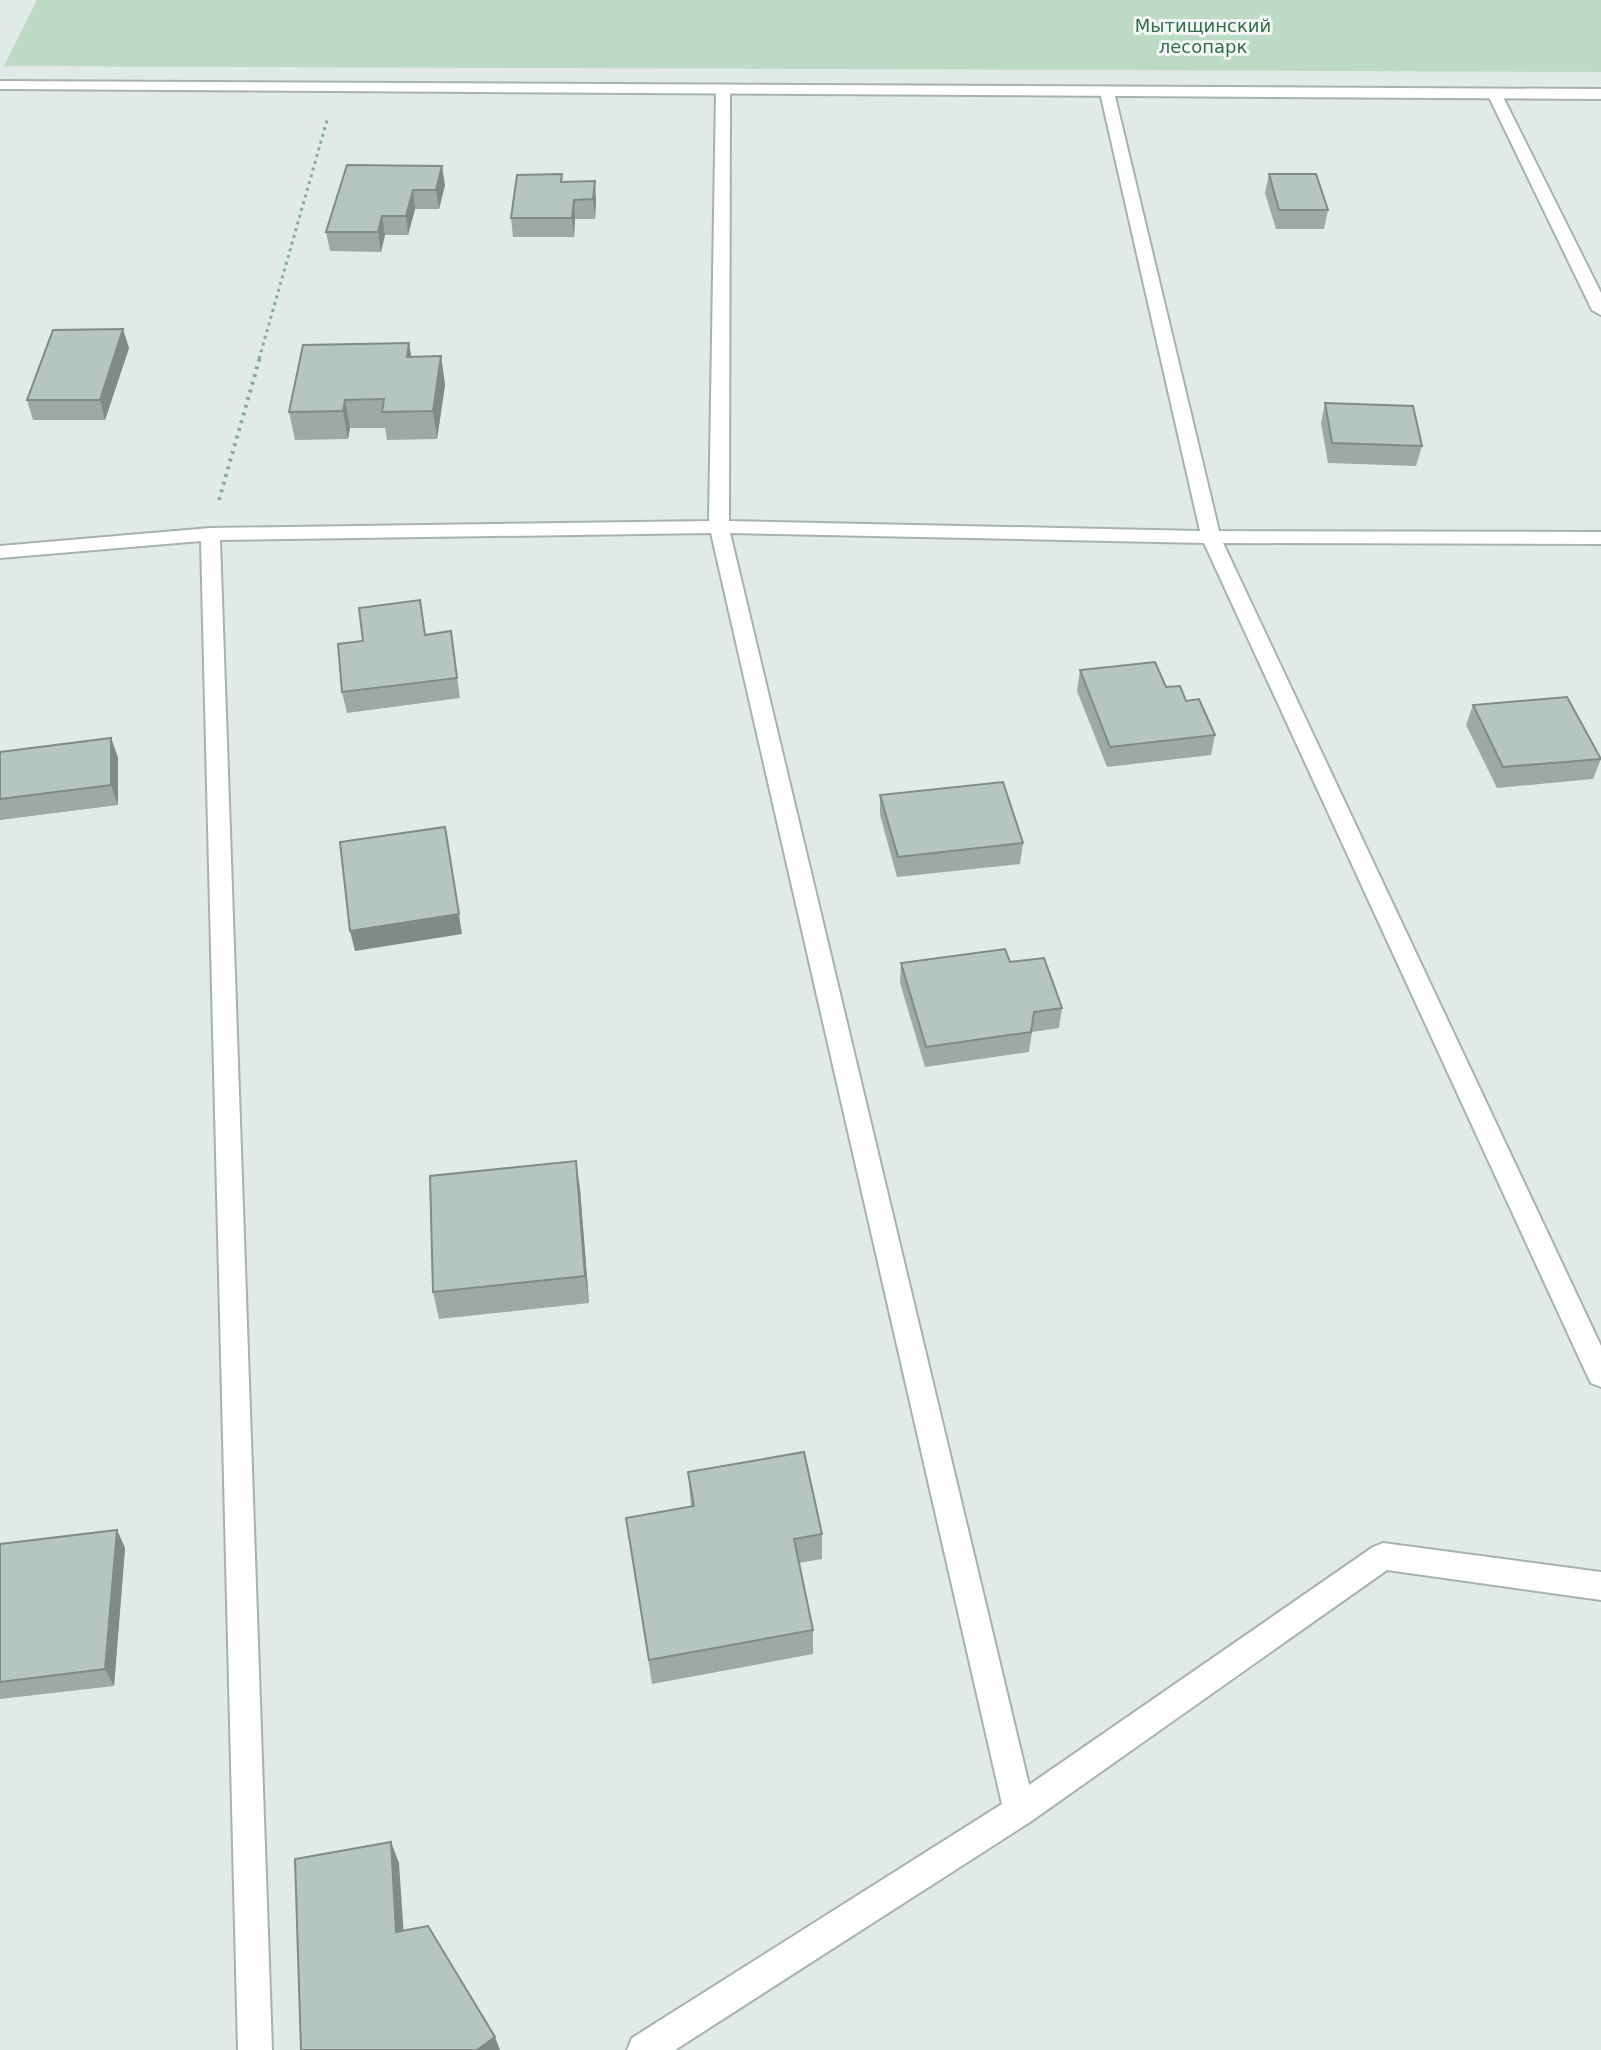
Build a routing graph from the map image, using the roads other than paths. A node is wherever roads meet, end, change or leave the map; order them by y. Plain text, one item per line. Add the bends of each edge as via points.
1 (0, 85) edge
2 (723, 91) junction
3 (1107, 92) junction
4 (1494, 93) junction
5 (1601, 94) edge
6 (1601, 310) edge
7 (719, 527) junction
8 (210, 534) junction
9 (1211, 537) junction
10 (1601, 538) edge
11 (0, 552) edge
12 (1601, 1375) edge
13 (1601, 1586) edge
14 (1019, 1811) junction
15 (255, 2050) edge
16 (644, 2050) edge

1 - 2 street
2 - 3 street
2 - 7 street
3 - 4 street
3 - 9 street
4 - 5 street
4 - 6 street
7 - 8 street
7 - 9 street
7 - 14 street
8 - 11 street
8 - 15 street
9 - 10 street
9 - 12 street
13 - 14 street via 1383,1556
14 - 16 street

